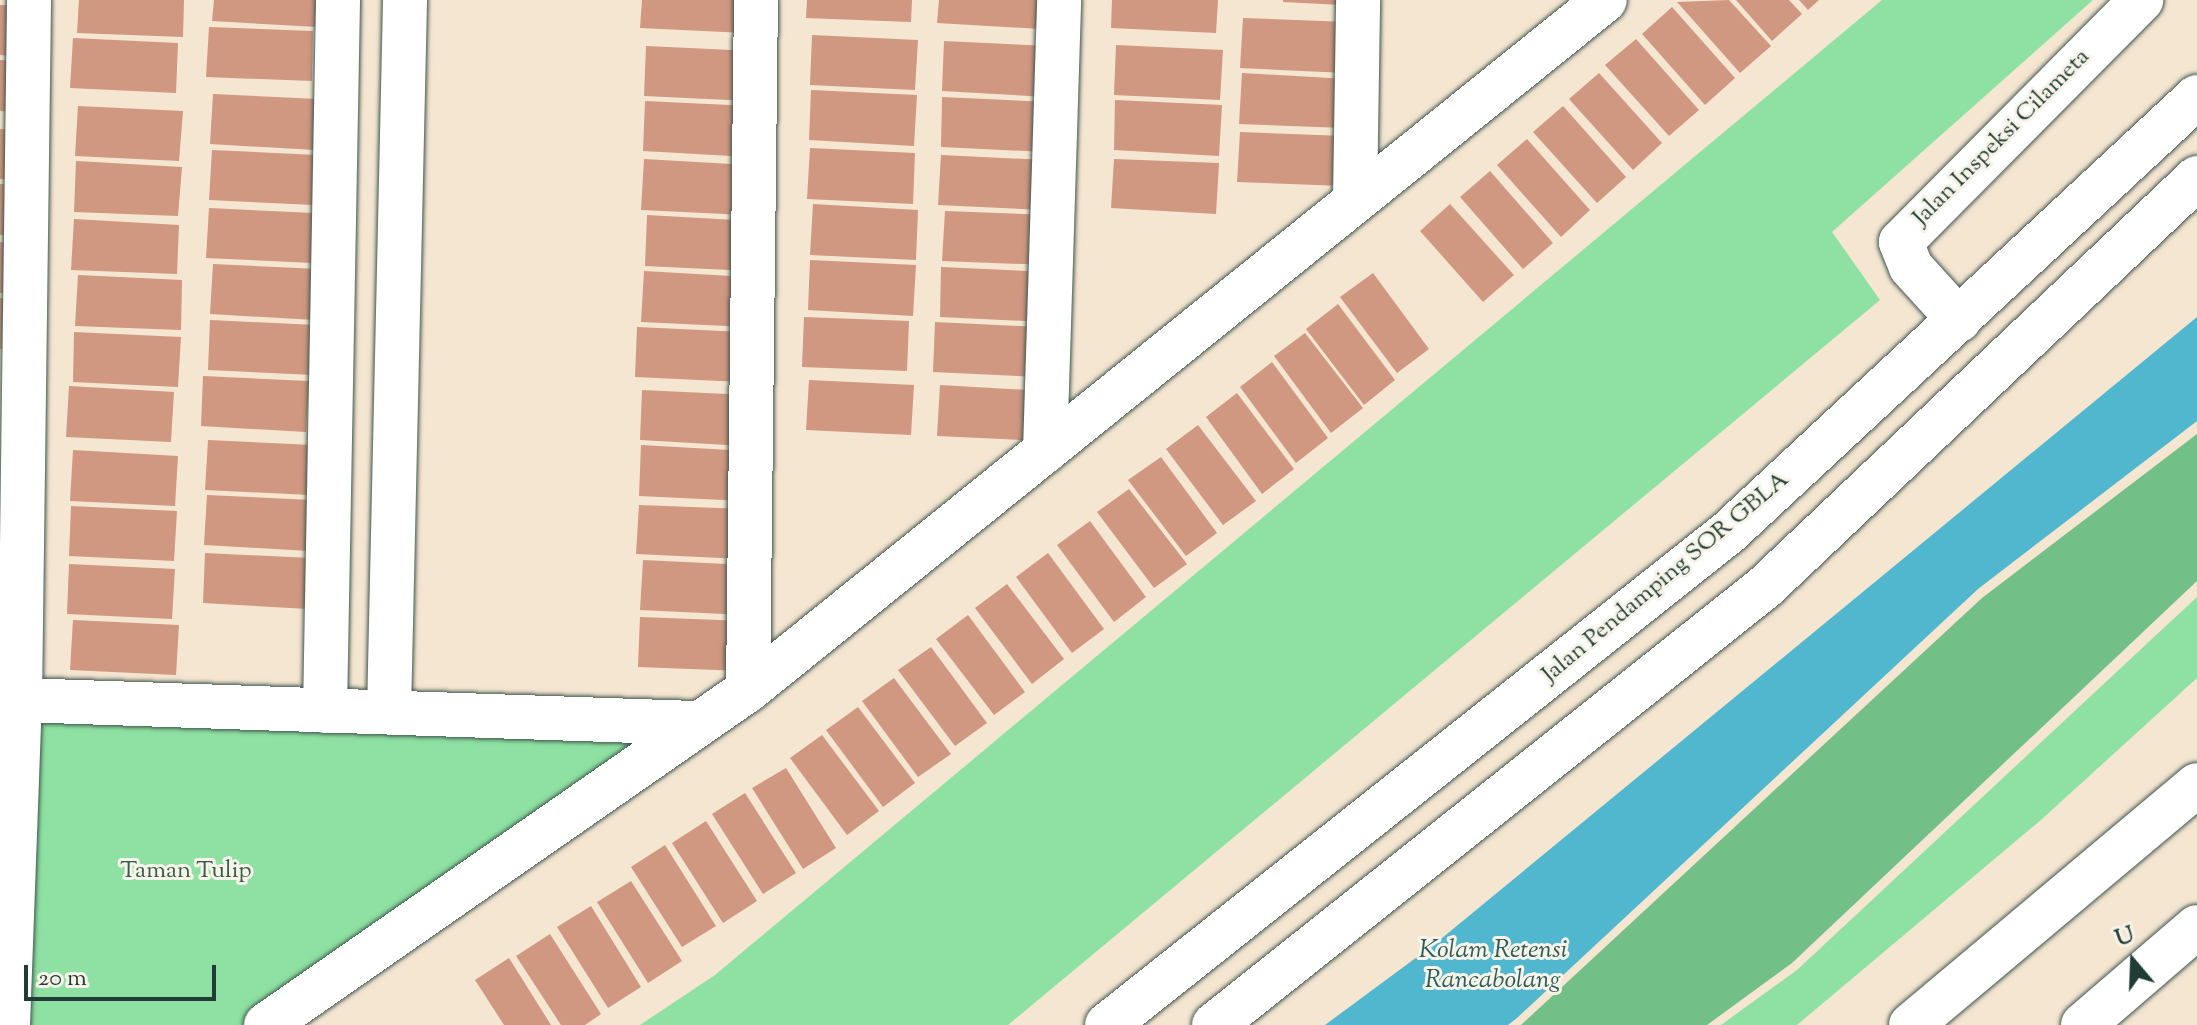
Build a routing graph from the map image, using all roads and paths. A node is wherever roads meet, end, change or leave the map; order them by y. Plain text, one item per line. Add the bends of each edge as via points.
1 (29, 0) edge
2 (338, 0) edge
3 (405, 0) edge
4 (756, 0) edge
5 (1059, 0) edge
6 (1358, 0) edge
7 (1605, 0) edge
8 (2141, 0) edge
9 (2197, 97) edge
10 (2197, 178) edge
11 (1355, 199) junction
12 (1959, 320) junction
13 (1045, 451) junction
14 (748, 690) junction
15 (20, 700) junction
16 (325, 711) junction
17 (389, 712) junction
18 (694, 723) junction
19 (2197, 785) edge
20 (2197, 927) edge
21 (5, 948) edge
22 (8, 1025) edge
23 (266, 1025) edge
24 (1107, 1025) edge
25 (1214, 1025) edge
26 (1911, 1025) edge
27 (2083, 1025) edge

1 - 15 main road
2 - 16 main road
3 - 17 main road
4 - 14 main road
5 - 13 main road
6 - 11 main road
7 - 11 main road
8 - 12 main road, Jalan Inspeksi Cilameta via 1901,242 1911,267
9 - 12 main road, Jalan Pendamping SOR GBLA
10 - 25 main road via 1765,587
11 - 13 main road
12 - 24 main road, Jalan Pendamping SOR GBLA via 1729,532
13 - 14 main road
14 - 18 main road
15 - 16 main road
15 - 21 main road
16 - 17 main road
17 - 18 main road
18 - 23 main road
19 - 26 main road
20 - 27 main road
21 - 22 main road

